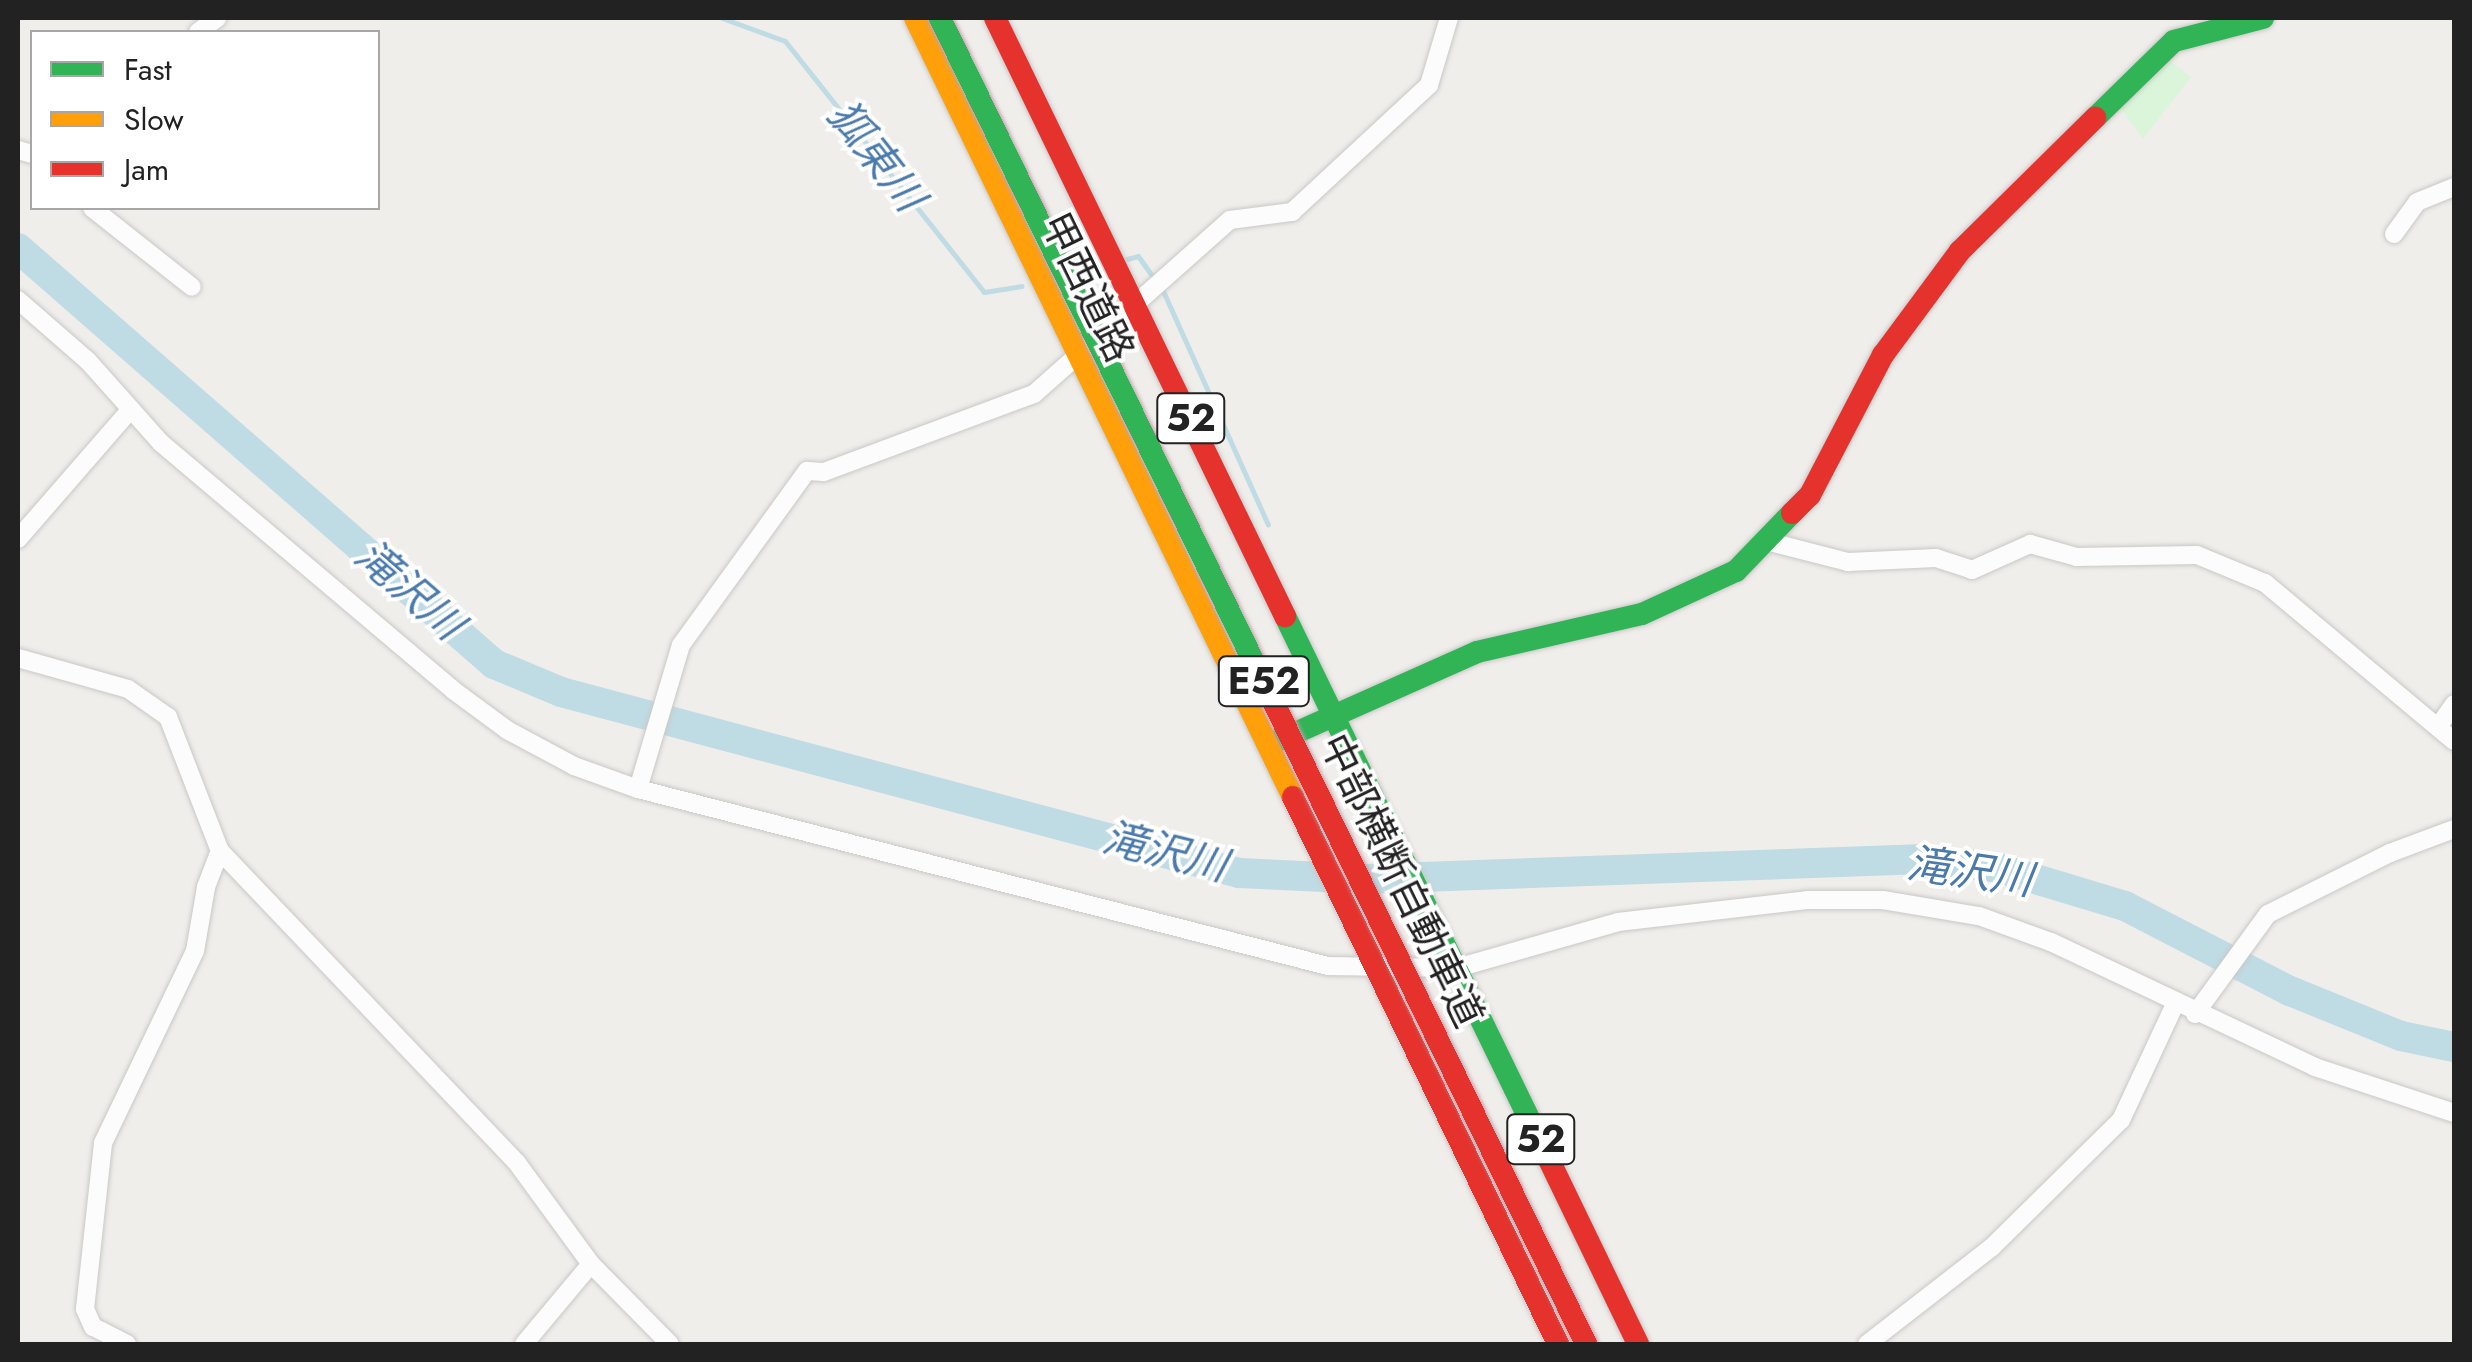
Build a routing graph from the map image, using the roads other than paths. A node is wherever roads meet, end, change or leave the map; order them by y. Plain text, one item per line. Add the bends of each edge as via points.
1 (916, 18) edge
2 (940, 18) edge
3 (995, 18) edge
4 (1449, 18) edge
5 (2263, 18) edge
6 (2454, 187) edge
7 (94, 210) edge
8 (2394, 234) dead end
9 (192, 288) dead end
10 (1138, 296) junction
11 (18, 300) edge
12 (1080, 357) junction
13 (131, 408) junction
14 (18, 539) edge
15 (1770, 542) junction
16 (18, 658) edge
17 (2454, 704) edge
18 (1336, 716) junction
19 (2438, 727) junction
20 (2454, 742) edge
21 (1268, 745) junction
22 (638, 789) junction
23 (2454, 830) edge
24 (220, 851) junction
25 (1458, 968) junction
26 (1378, 970) junction
27 (2176, 1002) junction
28 (2198, 1011) junction
29 (2454, 1113) edge
30 (592, 1264) junction
31 (127, 1344) edge
32 (524, 1344) edge
33 (670, 1344) edge
34 (1558, 1344) edge
35 (1586, 1344) edge
36 (1638, 1344) edge
37 (1868, 1344) edge

1 - 12 main road, 甲西道路 / 52
2 - 35 main road, 中部横断自動車道 / E52, bridge
3 - 10 main road, 甲西道路 / 52
4 - 10 street via 1429,85 1310,199 1292,212 1230,220
5 - 15 main road via 2174,41 1960,251 1909,313 1827,468
6 - 8 street via 2417,202
7 - 9 street
10 - 12 street
10 - 18 main road, 甲西道路 / 52
11 - 13 street
12 - 21 main road, 甲西道路 / 52
12 - 22 street via 1034,394 824,472 806,471 681,645
13 - 14 street
13 - 22 street via 161,442 493,720 574,766
15 - 18 main road via 1736,571 1677,602 1477,652
15 - 19 street via 1848,562 1936,558 1972,570 2030,544 2077,556 2197,555 2265,584
16 - 24 street via 154,703 178,739
17 - 19 street
18 - 21 main road
18 - 25 main road, 甲西道路 / 52
19 - 20 street
21 - 26 main road, 甲西道路 / 52
22 - 26 street via 1024,890 1131,911 1258,951
23 - 28 street via 2284,905 2259,927
24 - 30 street via 517,1163
24 - 31 street via 195,951 104,1143 85,1310 93,1327
25 - 26 street
25 - 27 street via 1618,922 1807,900 1883,900 1979,916
25 - 36 main road, 甲西道路 / 52
26 - 34 main road, 甲西道路 / 52
27 - 28 street
27 - 37 street via 2121,1120 1992,1247
28 - 29 street via 2382,1094
30 - 32 street
30 - 33 street

